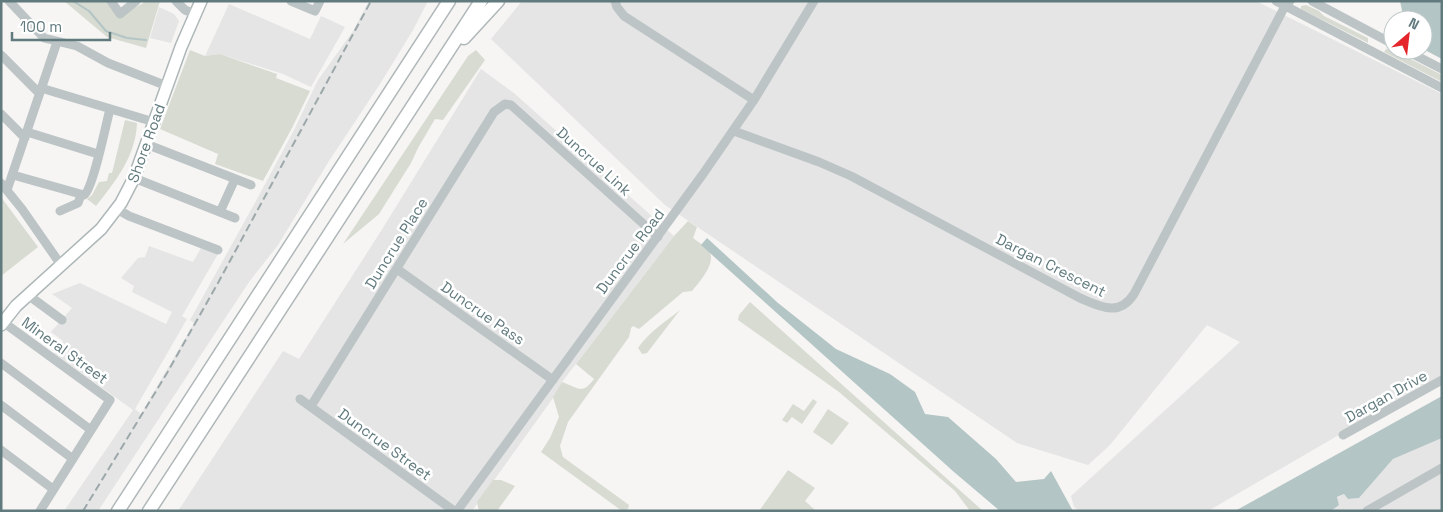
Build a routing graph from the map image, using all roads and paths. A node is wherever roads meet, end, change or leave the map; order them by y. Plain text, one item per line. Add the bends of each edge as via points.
1 (9, 1) edge
2 (111, 1) edge
3 (136, 1) edge
4 (176, 1) edge
5 (201, 1) edge
6 (291, 1) edge
7 (320, 1) edge
8 (439, 1) edge
9 (449, 1) edge
10 (481, 1) edge
11 (498, 1) edge
12 (616, 1) edge
13 (814, 1) edge
14 (1276, 1) edge
15 (1312, 1) edge
16 (1287, 3) edge
17 (195, 14) junction
18 (1383, 39) edge
19 (56, 42) junction
20 (417, 52) junction
21 (447, 54) junction
22 (1, 55) edge
23 (1424, 60) edge
24 (1442, 69) edge
25 (166, 86) junction
26 (1442, 88) edge
27 (40, 90) junction
28 (754, 100) junction
29 (511, 104) joint
30 (110, 109) junction
31 (1, 114) edge
32 (154, 122) junction
33 (734, 130) junction
34 (26, 135) junction
35 (146, 144) junction
36 (98, 154) junction
37 (13, 175) junction
38 (134, 178) junction
39 (235, 178) junction
40 (251, 185) dead end
41 (4, 187) edge
42 (81, 194) junction
43 (117, 209) junction
44 (60, 211) dead end
45 (220, 212) junction
46 (235, 218) dead end
47 (658, 237) junction
48 (218, 250) dead end
49 (61, 265) junction
50 (397, 269) junction
51 (28, 295) junction
52 (62, 320) dead end
53 (2, 324) edge
54 (1, 363) edge
55 (553, 380) junction
56 (1442, 380) edge
57 (300, 399) dead end
58 (1, 405) edge
59 (311, 406) junction
60 (91, 430) junction
61 (1343, 435) dead end
62 (1, 450) edge
63 (73, 459) junction
64 (1442, 468) edge
65 (54, 489) junction
66 (40, 511) edge
67 (118, 511) edge
68 (149, 511) edge
69 (455, 511) edge
70 (1366, 511) edge

1 - 19 street via 44,38
2 - 3 street via 120,14
4 - 17 street
5 - 17 main road, Shore Road
6 - 7 street via 315,11
8 - 20 highway
9 - 20 highway
10 - 21 highway
11 - 21 highway
12 - 28 street via 624,16
13 - 28 street, Duncrue Road
14 - 16 street
15 - 18 street
16 - 26 street
16 - 33 street, Dargan Crescent via 1134,294 1129,301 1112,309 1080,298 864,182
17 - 25 main road, Shore Road
19 - 25 street via 77,46 108,63
19 - 27 street
20 - 67 highway
21 - 68 highway
22 - 27 street
23 - 24 street
25 - 32 main road, Shore Road
27 - 30 street
27 - 34 street
28 - 33 street, Duncrue Road
29 - 47 street, Duncrue Link
29 - 50 street, Duncrue Place via 505,104 494,112
30 - 32 street
30 - 36 street
31 - 34 street
32 - 35 main road, Shore Road
33 - 47 street, Duncrue Road
34 - 36 street
34 - 37 street
35 - 38 main road, Shore Road
35 - 39 street
36 - 42 street via 88,192
37 - 41 street
37 - 42 street
38 - 43 main road, Shore Road
38 - 45 street
39 - 40 street
39 - 45 street
41 - 49 street
42 - 44 street via 78,203
43 - 48 street
43 - 49 main road, Shore Road via 101,229
45 - 46 street
47 - 55 street, Duncrue Road
49 - 51 main road, Shore Road
50 - 55 street, Duncrue Pass
50 - 59 street, Duncrue Place
51 - 52 street
51 - 53 main road, Shore Road
53 - 60 street, Mineral Street via 110,400
54 - 60 street
55 - 69 street, Duncrue Road
56 - 61 street, Dargan Drive
57 - 59 street, Duncrue Street
58 - 63 street
59 - 69 street, Duncrue Street
60 - 63 street
62 - 65 street
63 - 65 street
64 - 70 street
65 - 66 street

